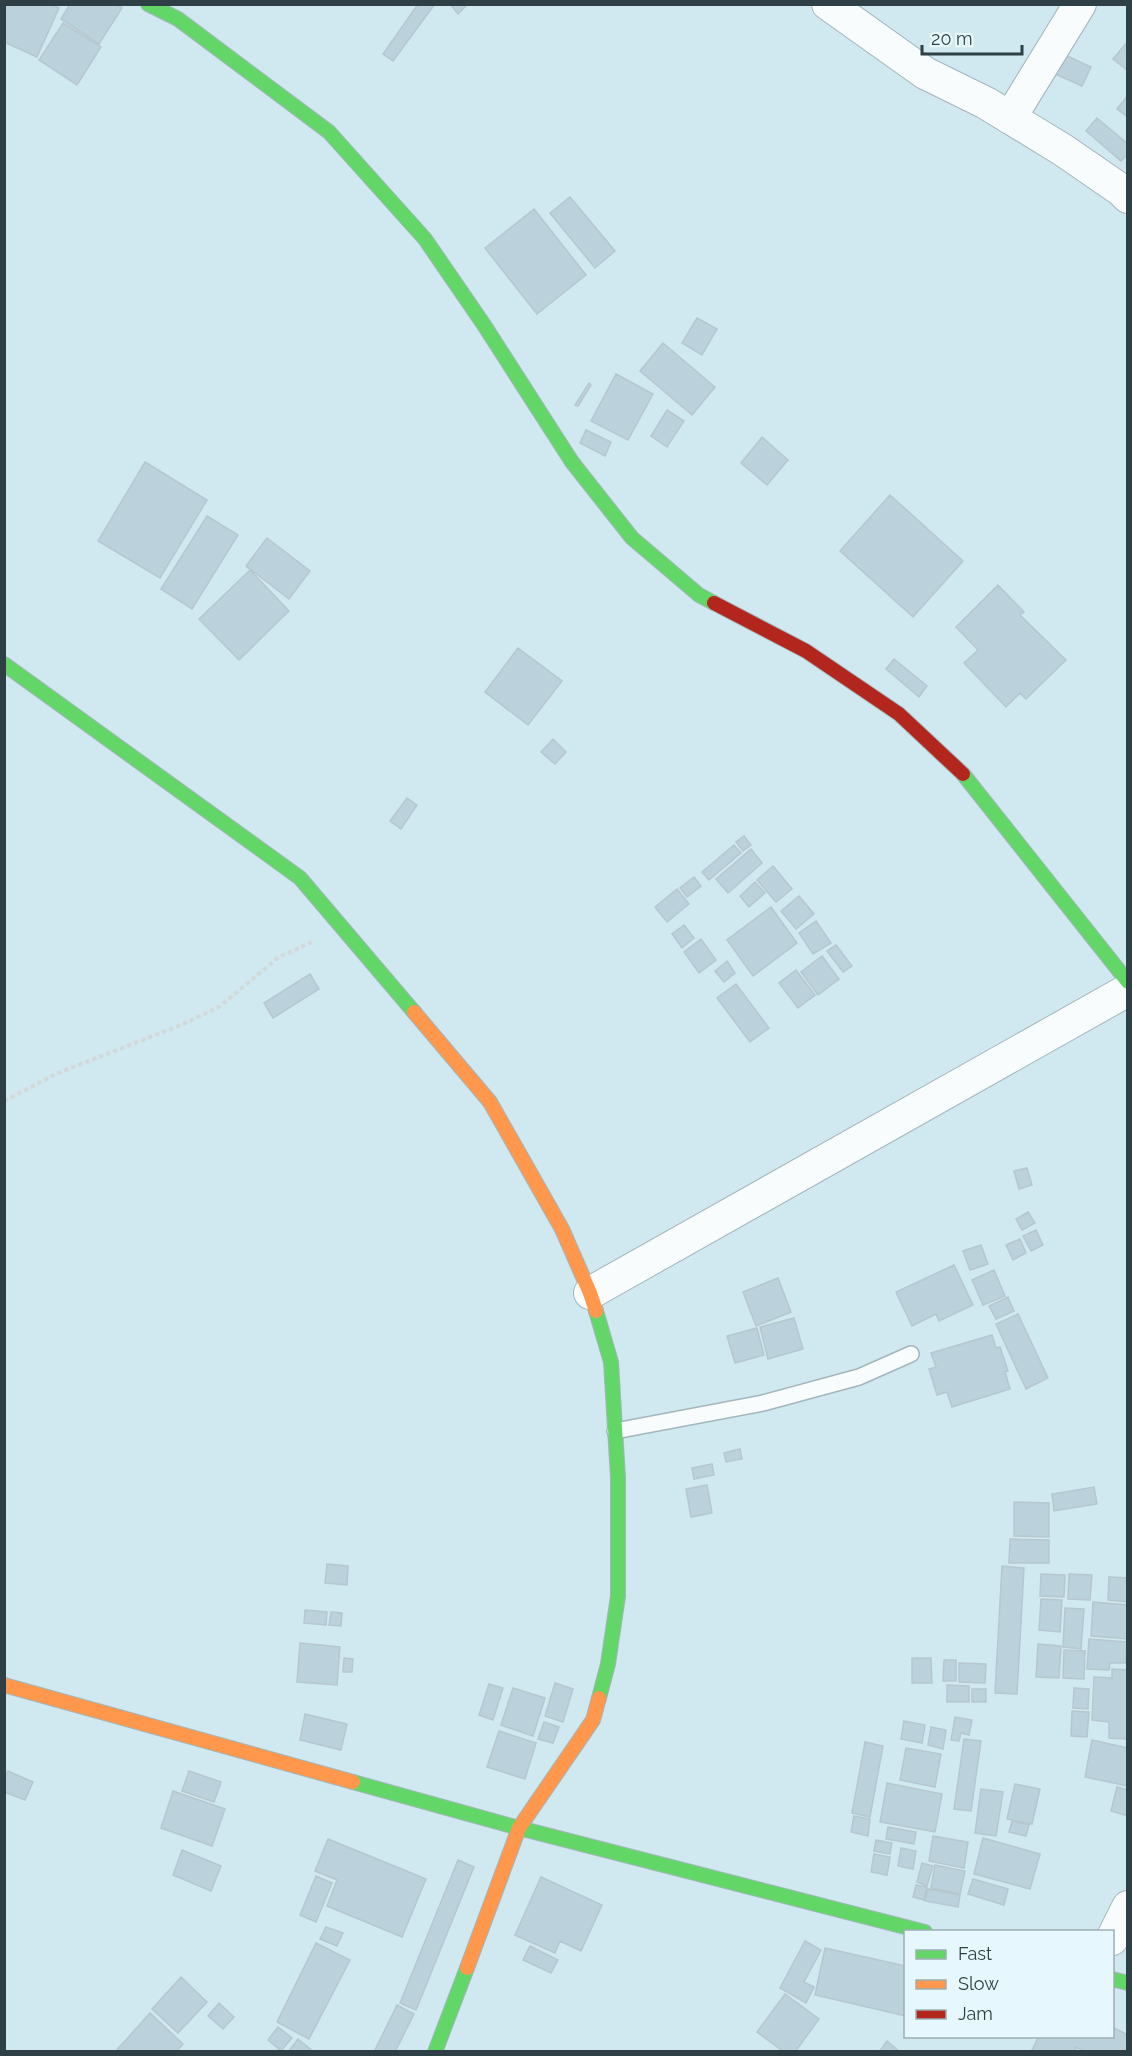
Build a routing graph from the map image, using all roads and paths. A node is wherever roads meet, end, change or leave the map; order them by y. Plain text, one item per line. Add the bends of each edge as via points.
1 (148, 4) edge
2 (828, 4) edge
3 (1080, 4) edge
4 (1011, 118) junction
5 (1128, 197) edge
6 (4, 664) edge
7 (342, 928) junction
8 (1128, 982) edge
9 (1128, 990) edge
10 (4, 1101) edge
11 (590, 1293) junction
12 (911, 1354) dead end
13 (615, 1431) junction
14 (4, 1685) edge
15 (519, 1828) junction
16 (1128, 1907) edge
17 (917, 1930) edge
18 (1114, 1937) edge
19 (435, 2052) edge

1 - 8 street via 178,19 329,132 425,239 572,462 632,538 699,595 806,651 899,714 966,777
2 - 4 street via 925,73
3 - 4 street
4 - 5 street via 1064,150
6 - 7 street via 300,878
7 - 10 path via 279,957 219,1007 58,1073
7 - 11 street via 490,1102 562,1229
9 - 11 street
11 - 13 street via 611,1362
12 - 13 lane via 859,1377 763,1403
13 - 15 street via 618,1596 608,1664 594,1720
14 - 15 street
15 - 17 street
15 - 19 street
16 - 18 street

